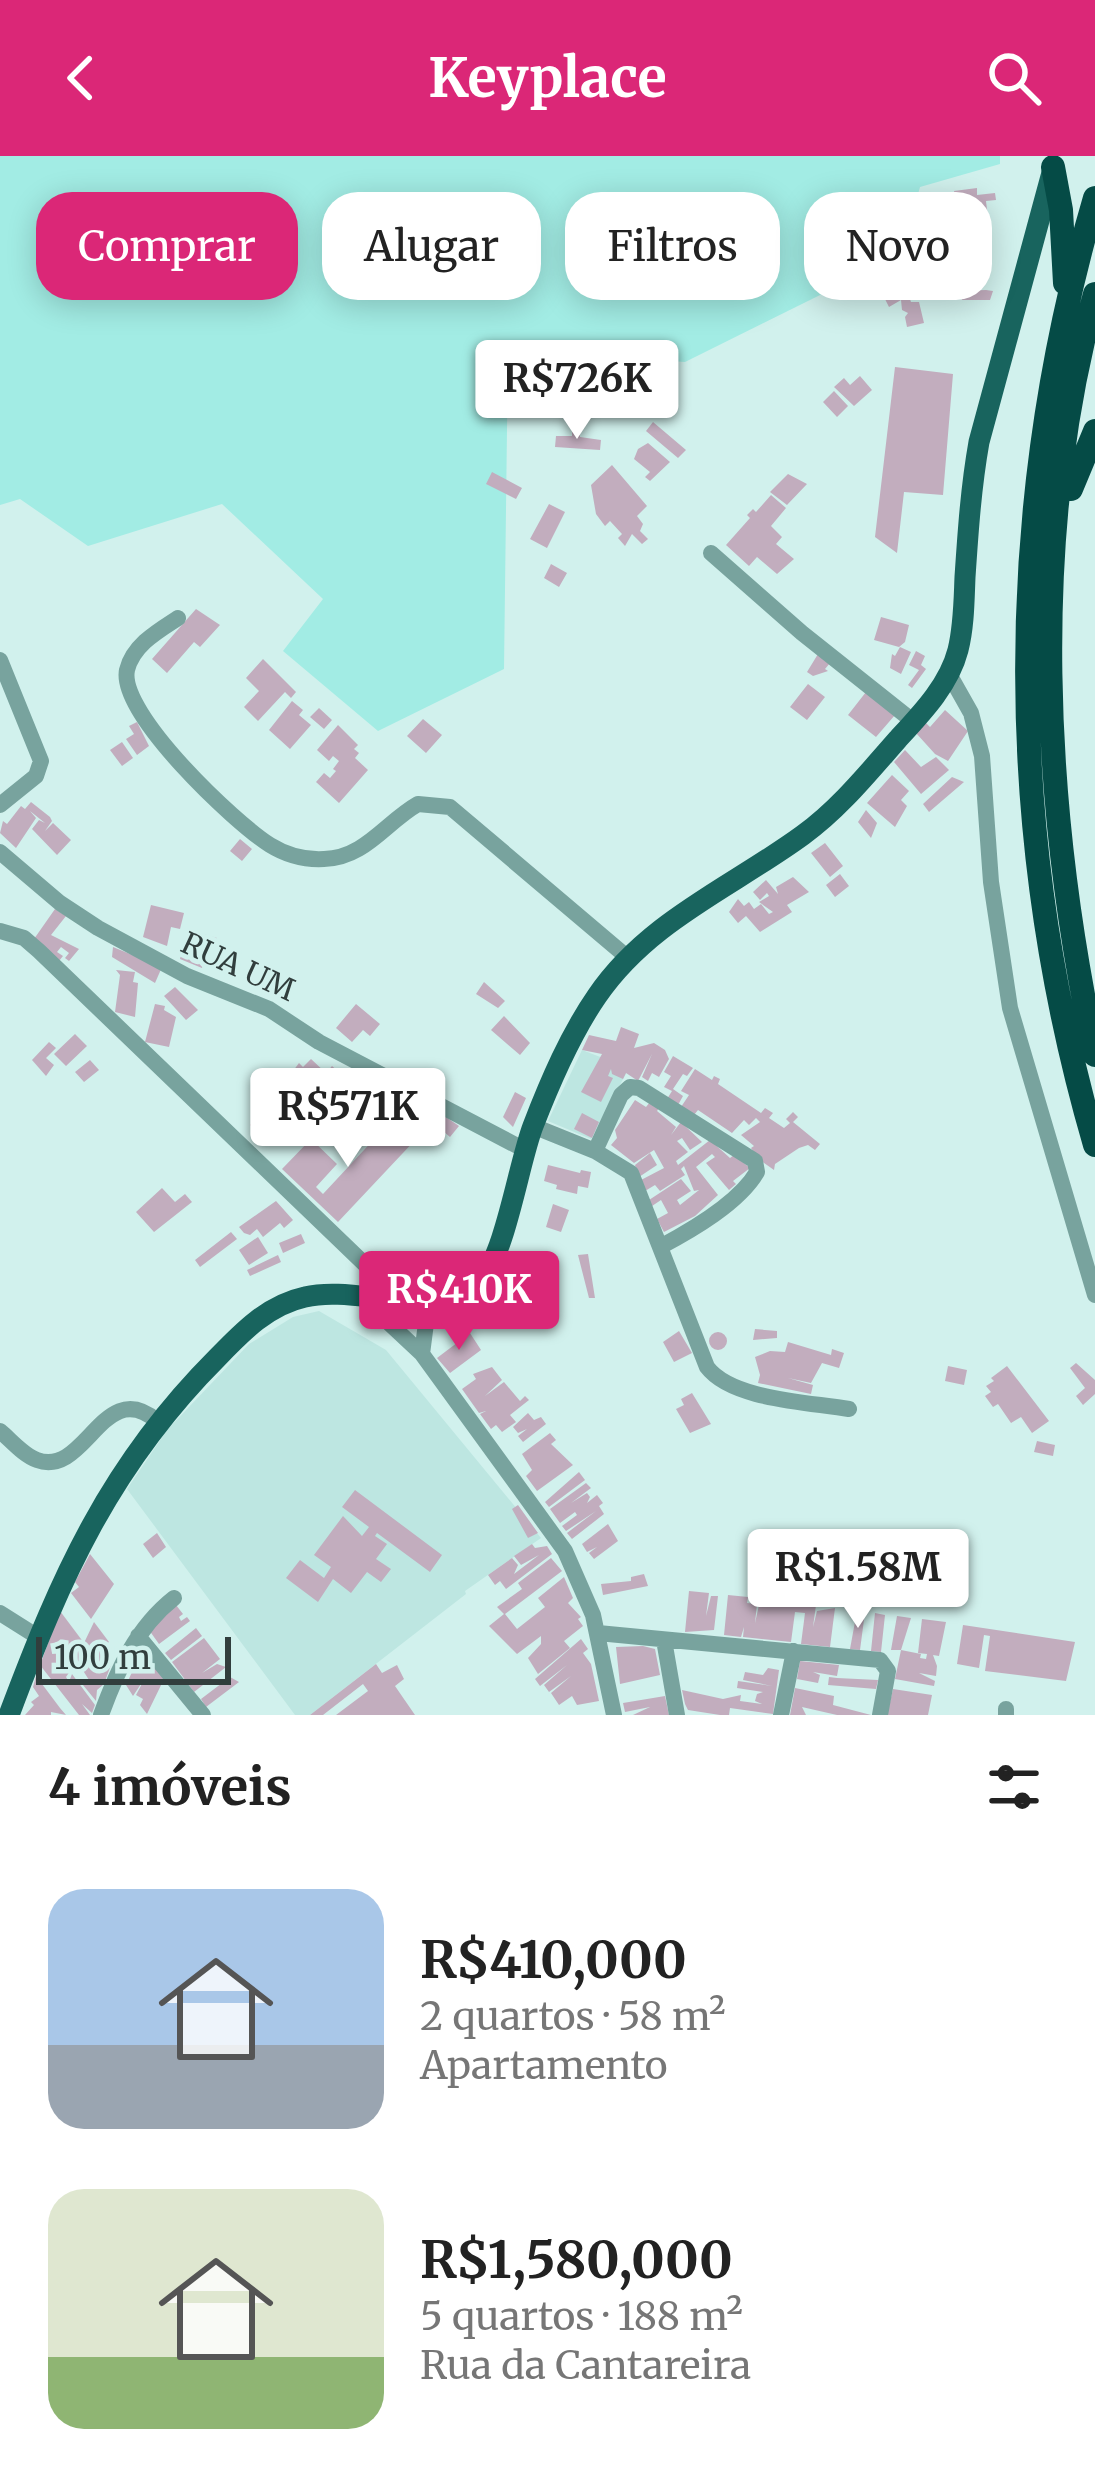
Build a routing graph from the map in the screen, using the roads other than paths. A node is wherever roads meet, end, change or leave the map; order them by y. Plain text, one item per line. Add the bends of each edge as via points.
1 (1055, 161) edge
2 (1095, 198) edge
3 (1069, 293) junction
4 (1095, 294) edge
5 (1095, 431) edge
6 (1058, 512) junction
7 (711, 553) dead end
8 (178, 618) dead end
9 (0, 660) edge
10 (949, 674) junction
11 (914, 722) junction
12 (0, 805) edge
13 (0, 852) edge
14 (0, 932) edge
15 (627, 957) junction
16 (1095, 1055) edge
17 (533, 1126) junction
18 (1095, 1145) edge
19 (525, 1150) junction
20 (596, 1150) junction
21 (660, 1247) junction
22 (359, 1295) junction
23 (1095, 1295) edge
24 (401, 1300) junction
25 (428, 1300) junction
26 (422, 1354) junction
27 (849, 1409) dead end
28 (157, 1421) junction
29 (0, 1431) edge
30 (174, 1598) dead end
31 (0, 1613) edge
32 (598, 1633) junction
33 (138, 1636) junction
34 (38, 1637) junction
35 (664, 1640) junction
36 (794, 1651) junction
37 (10, 1715) edge
38 (100, 1715) edge
39 (202, 1715) edge
40 (614, 1715) edge
41 (677, 1715) edge
42 (782, 1715) edge
43 (880, 1715) edge

1 - 3 highway
1 - 10 main road via 979,442 962,624
2 - 3 highway
3 - 18 highway via 1037,468 1028,570 1028,766 1051,968
4 - 6 highway
5 - 6 highway
6 - 16 highway via 1054,763 1076,965
7 - 11 street
8 - 15 street via 136,651 128,689 149,725 237,823 288,854 321,859 350,854 418,804 450,807
9 - 12 street via 41,761 36,776
10 - 11 main road
10 - 23 street via 982,756 1010,1009
11 - 15 main road via 833,811
13 - 19 street, RUA UM via 98,928 269,1009
14 - 24 street via 39,951
15 - 17 main road via 572,1036
17 - 19 main road
17 - 20 street
19 - 25 main road via 487,1272 459,1292
20 - 21 street via 631,1173
20 - 21 street via 630,1087 755,1161 752,1182
21 - 27 street via 716,1378
22 - 24 main road
22 - 26 street
22 - 28 main road via 308,1296 270,1311
24 - 25 main road
25 - 26 street
26 - 32 street via 565,1551
28 - 29 street via 138,1408 122,1409 51,1462 35,1460
28 - 34 main road via 61,1581
30 - 33 street
31 - 34 street
32 - 35 street
32 - 40 street
33 - 38 street
33 - 39 street
34 - 37 main road
35 - 36 street
35 - 41 street
36 - 42 street
36 - 43 street via 886,1663

